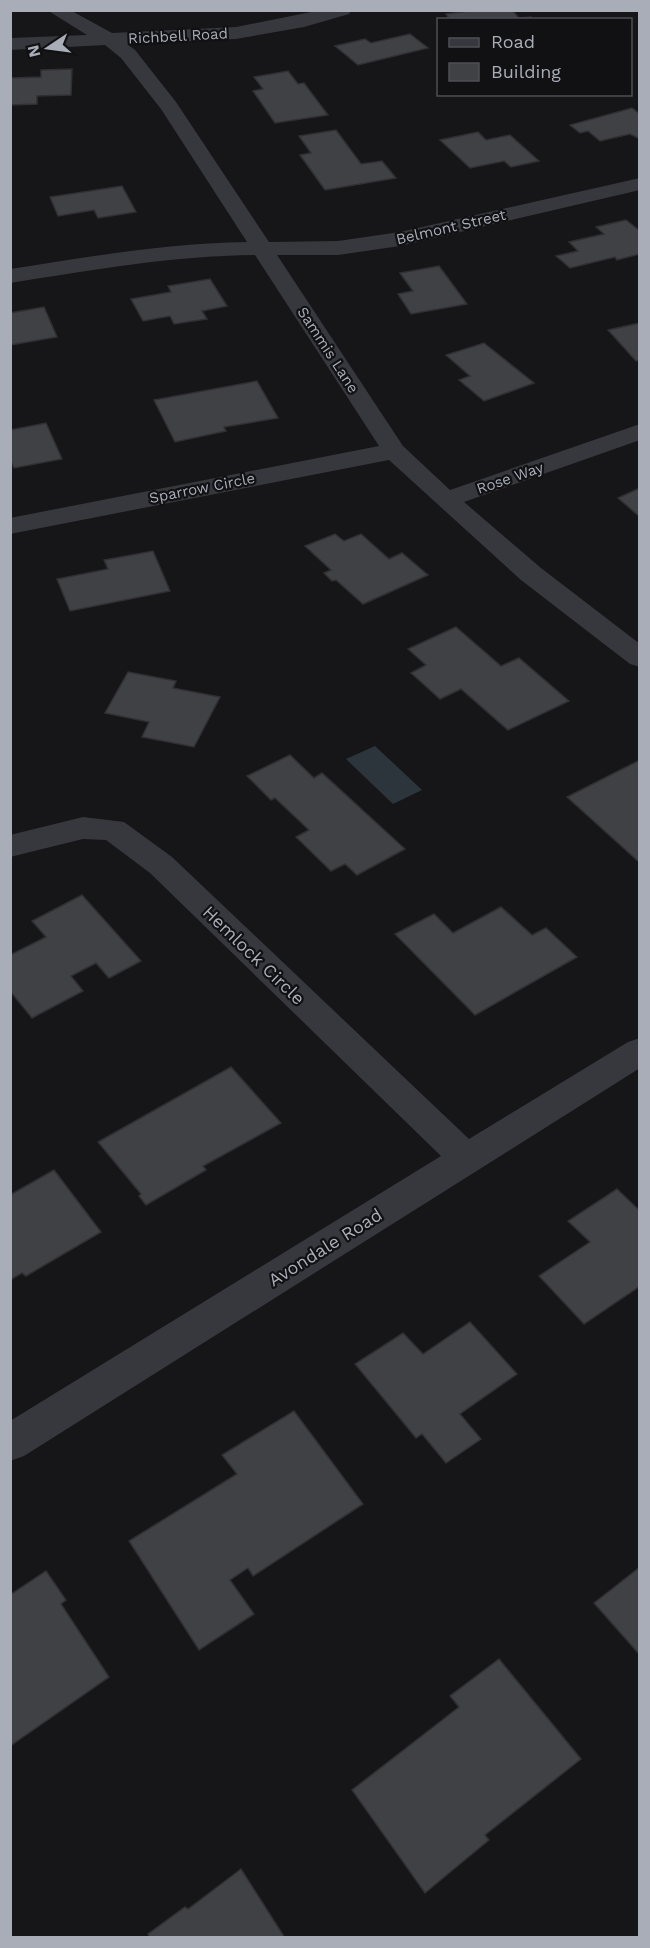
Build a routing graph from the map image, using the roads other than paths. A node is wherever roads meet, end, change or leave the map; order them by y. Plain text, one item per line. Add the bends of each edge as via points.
1 (56, 10) edge
2 (343, 10) edge
3 (110, 40) junction
4 (10, 44) edge
5 (639, 183) edge
6 (260, 249) junction
7 (10, 276) edge
8 (639, 431) edge
9 (394, 450) junction
10 (446, 500) junction
11 (10, 526) edge
12 (639, 658) edge
13 (10, 846) edge
14 (639, 1051) edge
15 (466, 1158) junction
16 (10, 1443) edge

1 - 3 street, Sammis Lane
2 - 3 street, Richbell Road via 236,33
3 - 4 street, Richbell Road
3 - 6 street, Sammis Lane via 128,54 169,106
5 - 6 street, Belmont Street via 400,239 338,248
6 - 7 street via 200,249
6 - 9 street, Sammis Lane
8 - 10 street, Rose Way
9 - 10 street, Sammis Lane
9 - 11 street, Sparrow Circle
10 - 12 street, Sammis Lane via 531,574
13 - 15 street, Hemlock Circle via 83,828 112,830 161,866
14 - 15 street, Avondale Road
15 - 16 street, Avondale Road

